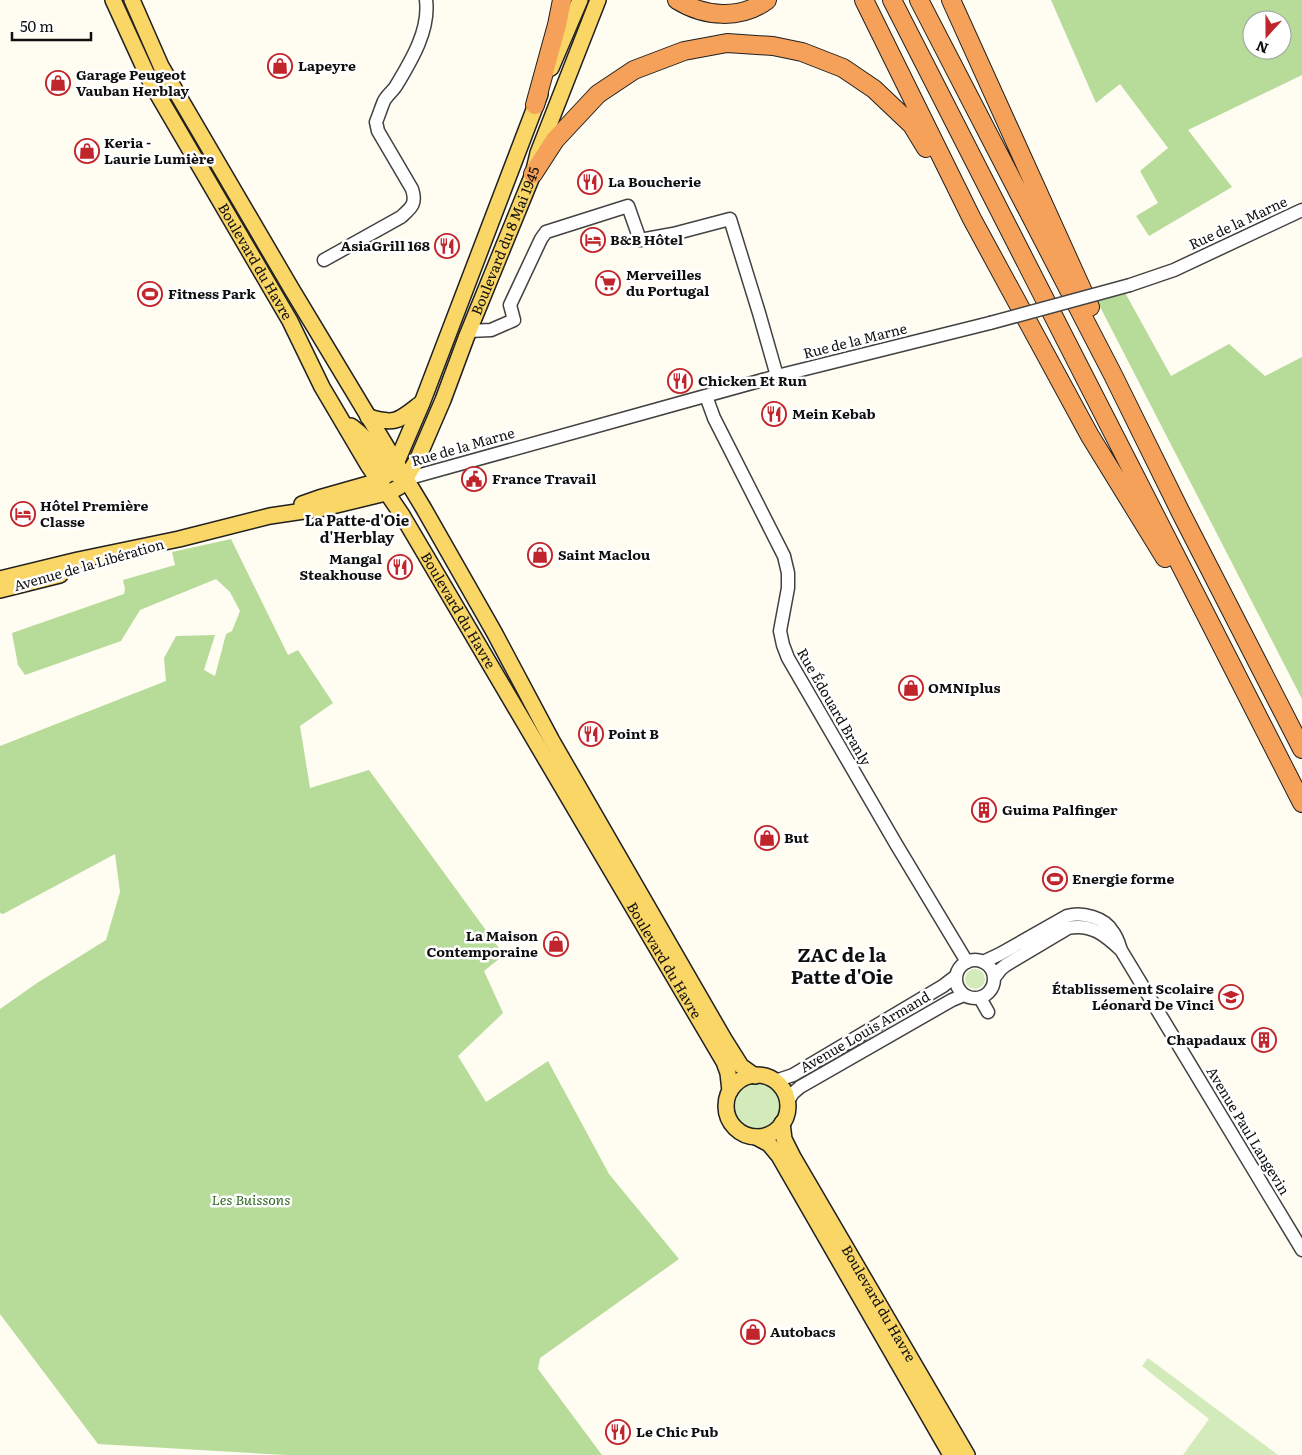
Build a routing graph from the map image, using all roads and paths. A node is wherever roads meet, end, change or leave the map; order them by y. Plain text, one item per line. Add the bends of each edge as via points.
1 (113, 0) edge
2 (132, 0) edge
3 (426, 0) edge
4 (562, 0) edge
5 (580, 0) edge
6 (598, 0) edge
7 (677, 0) edge
8 (767, 0) edge
9 (864, 0) edge
10 (892, 0) edge
11 (919, 0) edge
12 (951, 0) edge
13 (956, 0) edge
14 (962, 20) junction
15 (535, 105) junction
16 (517, 153) junction
17 (535, 167) junction
18 (1302, 210) edge
19 (972, 219) junction
20 (324, 260) dead end
21 (469, 331) junction
22 (776, 376) junction
23 (1113, 376) junction
24 (706, 396) junction
25 (422, 403) junction
26 (368, 416) junction
27 (392, 479) junction
28 (178, 539) junction
29 (0, 579) edge
30 (0, 590) edge
31 (1195, 595) junction
32 (1302, 749) edge
33 (1302, 803) edge
34 (1121, 950) junction
35 (967, 962) junction
36 (983, 962) junction
37 (956, 976) junction
38 (994, 978) junction
39 (964, 995) junction
40 (980, 998) junction
41 (988, 1012) dead end
42 (755, 1076) junction
43 (775, 1081) junction
44 (730, 1091) junction
45 (787, 1103) junction
46 (782, 1123) junction
47 (756, 1137) junction
48 (1302, 1250) edge
49 (951, 1455) edge
50 (967, 1455) edge

1 - 27 main road, Boulevard du Havre via 152,83 290,321 339,415 366,440
2 - 26 main road, Boulevard du Havre via 161,66
3 - 20 street via 425,27 395,88 385,99 376,122 412,189 414,202 400,217
4 - 15 highway
5 - 15 main road, Boulevard du 8 Mai 1945
6 - 17 main road, Boulevard du 8 Mai 1945
7 - 8 highway via 703,12 734,14
9 - 19 highway
10 - 31 highway
11 - 23 highway
12 - 14 highway
13 - 14 highway
14 - 23 highway via 1096,322
15 - 16 main road, Boulevard du 8 Mai 1945
16 - 17 main road
16 - 25 main road, Boulevard du 8 Mai 1945
17 - 19 highway via 598,94 634,70 693,49 728,44 773,46 802,52 842,68 874,89 912,125
17 - 21 main road, Boulevard du 8 Mai 1945
18 - 22 street, Rue de la Marne, bridge via 1174,270 1130,285
19 - 31 highway via 1090,436 1184,590
21 - 22 street via 491,330 514,320 510,305 546,232 628,206 640,240 730,219
21 - 27 main road, Boulevard du 8 Mai 1945 via 418,458
22 - 24 street, Rue de la Marne
23 - 32 highway
24 - 27 street, Rue de la Marne
24 - 35 street, Rue Édouard Branly via 784,556 788,588 780,631 788,658
25 - 26 main road via 398,420 386,421
25 - 27 main road, Boulevard du 8 Mai 1945
26 - 27 main road, Boulevard du Havre
27 - 28 main road, Avenue de la Libération via 324,508 270,516
27 - 42 main road, Boulevard du Havre via 450,554 552,741 724,1039 741,1066
27 - 44 main road, Boulevard du Havre via 402,515 724,1062
28 - 29 main road, Avenue de la Libération
28 - 30 main road, Avenue de la Libération via 118,559
31 - 33 highway
34 - 36 street via 1107,925 1085,914 1075,914
34 - 38 street via 1106,936 1087,928 1068,928 1006,965
34 - 48 street, Avenue Paul Langevin
35 - 36 street
35 - 37 street
36 - 38 street via 991,968
37 - 39 street via 957,987
37 - 43 street, Avenue Louis Armand via 793,1075
38 - 40 street via 989,993
39 - 40 street
39 - 45 street, Avenue Louis Armand via 800,1087
40 - 41 street
42 - 43 main road, Boulevard du Havre
42 - 44 main road via 740,1080
43 - 45 main road
44 - 47 main road, Boulevard du Havre via 726,1105 730,1122 740,1132
45 - 46 main road, Boulevard du Havre
46 - 47 main road via 771,1133
46 - 50 main road, Boulevard du Havre via 784,1139 793,1157
47 - 49 main road, Boulevard du Havre via 769,1144 779,1156

